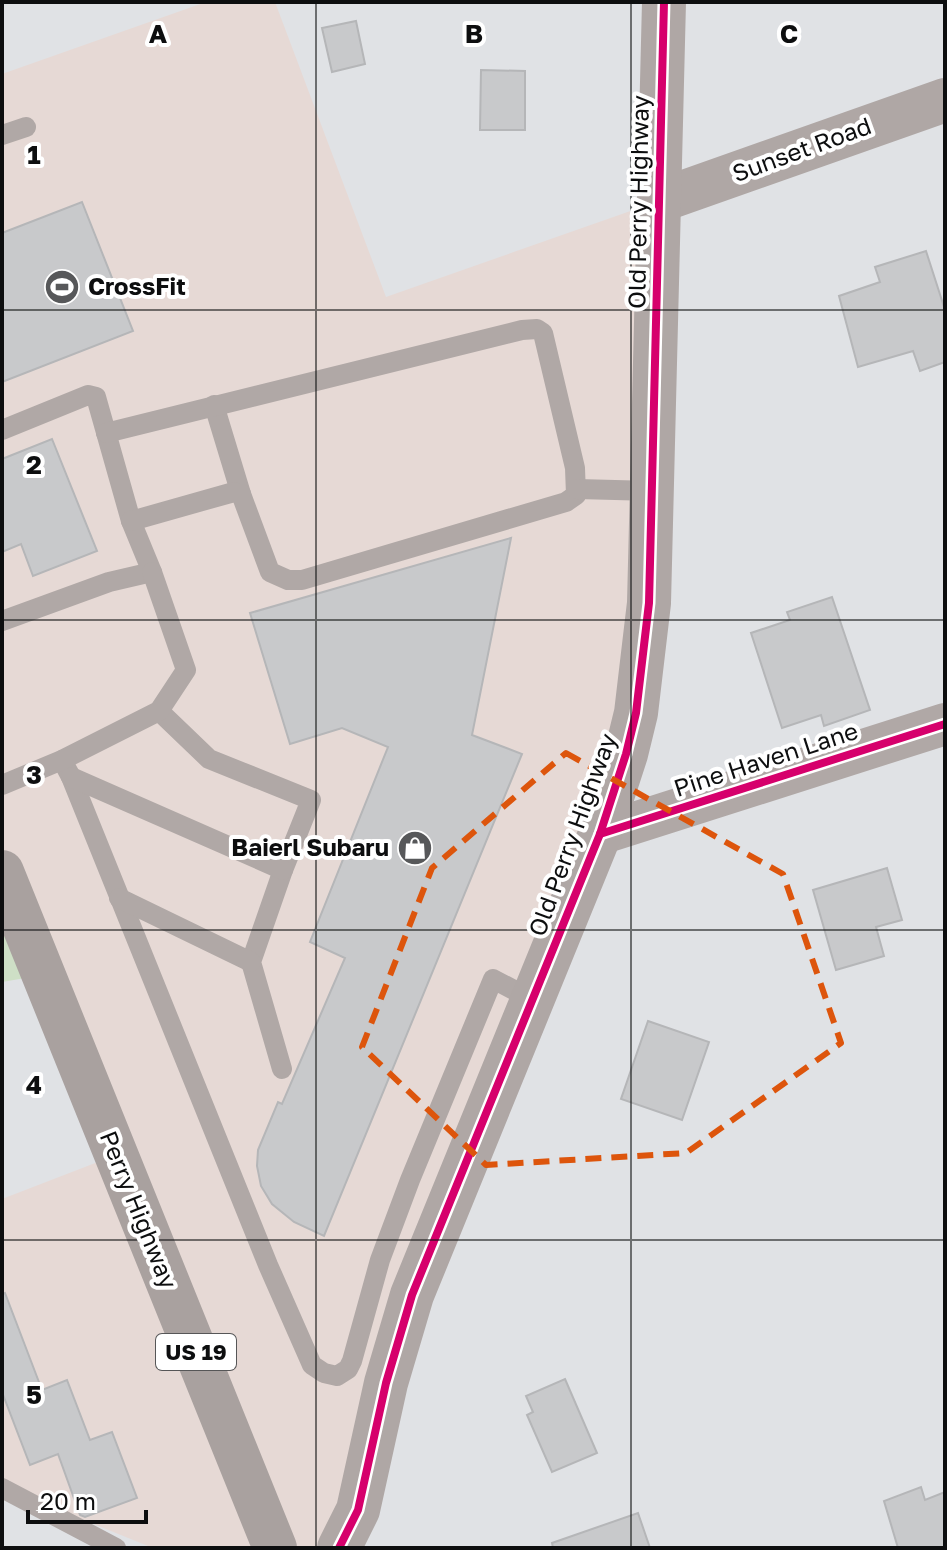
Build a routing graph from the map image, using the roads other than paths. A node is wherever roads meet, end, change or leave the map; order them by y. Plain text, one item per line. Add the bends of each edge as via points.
1 (664, 2) edge
2 (945, 100) edge
3 (26, 127) dead end
4 (2, 135) edge
5 (659, 201) junction
6 (214, 405) junction
7 (2, 430) edge
8 (106, 433) junction
9 (577, 489) junction
10 (653, 491) junction
11 (241, 494) junction
12 (131, 521) junction
13 (152, 572) junction
14 (2, 621) edge
15 (159, 711) junction
16 (945, 724) edge
17 (66, 768) junction
18 (2, 785) edge
19 (600, 834) junction
20 (283, 870) junction
21 (2, 872) edge
22 (119, 898) junction
23 (251, 962) junction
24 (533, 1000) junction
25 (282, 1069) dead end
26 (2, 1488) edge
27 (116, 1548) edge
28 (275, 1548) edge
29 (339, 1548) edge

1 - 5 street, Old Perry Highway
2 - 5 street, Sunset Road
3 - 4 lane
5 - 10 street, Old Perry Highway
6 - 8 lane
6 - 9 lane via 537,329 543,333
6 - 11 lane
7 - 8 lane via 88,395 96,397
8 - 12 lane
9 - 10 lane
9 - 11 lane via 566,502 302,580 270,572
10 - 19 street, Old Perry Highway via 649,603 636,713
11 - 12 lane
12 - 13 lane
13 - 14 lane
13 - 15 lane via 186,670
15 - 17 lane
15 - 20 lane via 209,759 311,800
16 - 19 street, Pine Haven Lane
17 - 18 lane
17 - 20 lane
17 - 22 lane
19 - 24 street, Old Perry Highway
20 - 23 lane
21 - 28 main road, Perry Highway / US 19
22 - 23 lane
22 - 24 lane via 312,1365 337,1376 348,1369 380,1260 493,979
23 - 25 lane
24 - 29 street, Old Perry Highway via 412,1295 358,1510
26 - 27 lane

